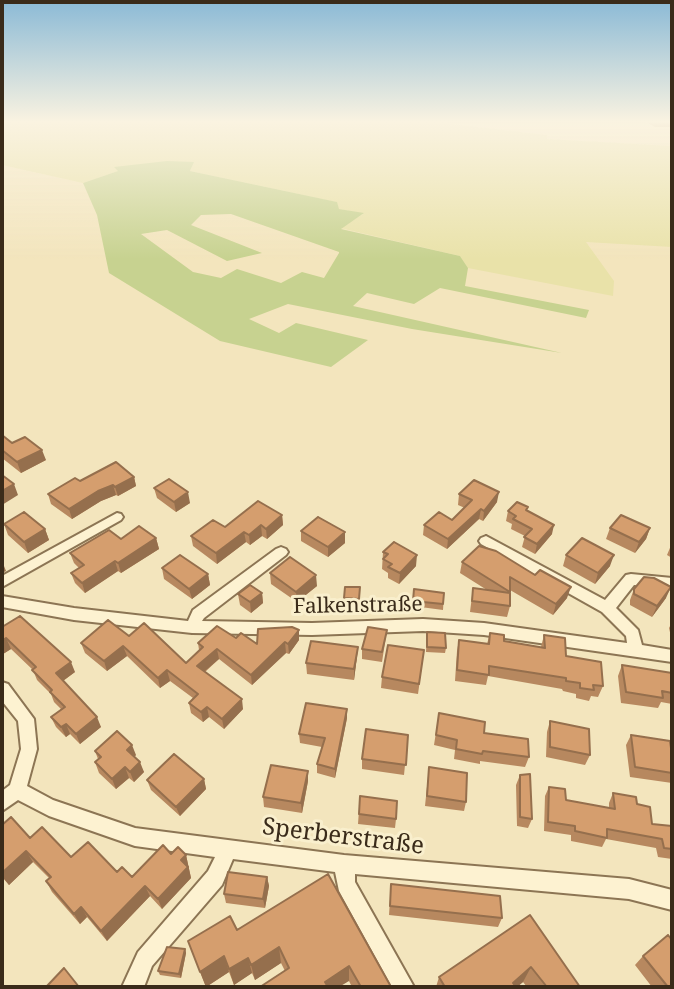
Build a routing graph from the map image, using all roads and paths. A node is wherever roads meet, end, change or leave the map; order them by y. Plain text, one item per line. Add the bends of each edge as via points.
1 (117, 517) dead end
2 (486, 541) dead end
3 (281, 552) dead end
4 (2, 582) edge
5 (672, 583) edge
6 (2, 601) edge
7 (607, 608) junction
8 (192, 627) junction
9 (635, 650) junction
10 (672, 656) edge
11 (2, 689) edge
12 (17, 790) junction
13 (2, 802) edge
14 (228, 848) junction
15 (344, 864) junction
16 (672, 900) edge
17 (133, 987) edge
18 (403, 987) edge

1 - 4 street
2 - 7 street
3 - 8 street via 198,614
5 - 7 street via 631,579
6 - 8 street, Falkenstraße
7 - 9 street via 633,634
8 - 9 street, Falkenstraße via 423,625
9 - 10 street, Falkenstraße
11 - 12 street via 26,719 29,749
12 - 13 street
12 - 14 street, Sperberstraße via 49,807 135,837
14 - 15 street, Sperberstraße
14 - 17 street via 215,878 145,959
15 - 16 street, Sperberstraße via 629,889
15 - 18 street via 346,884

